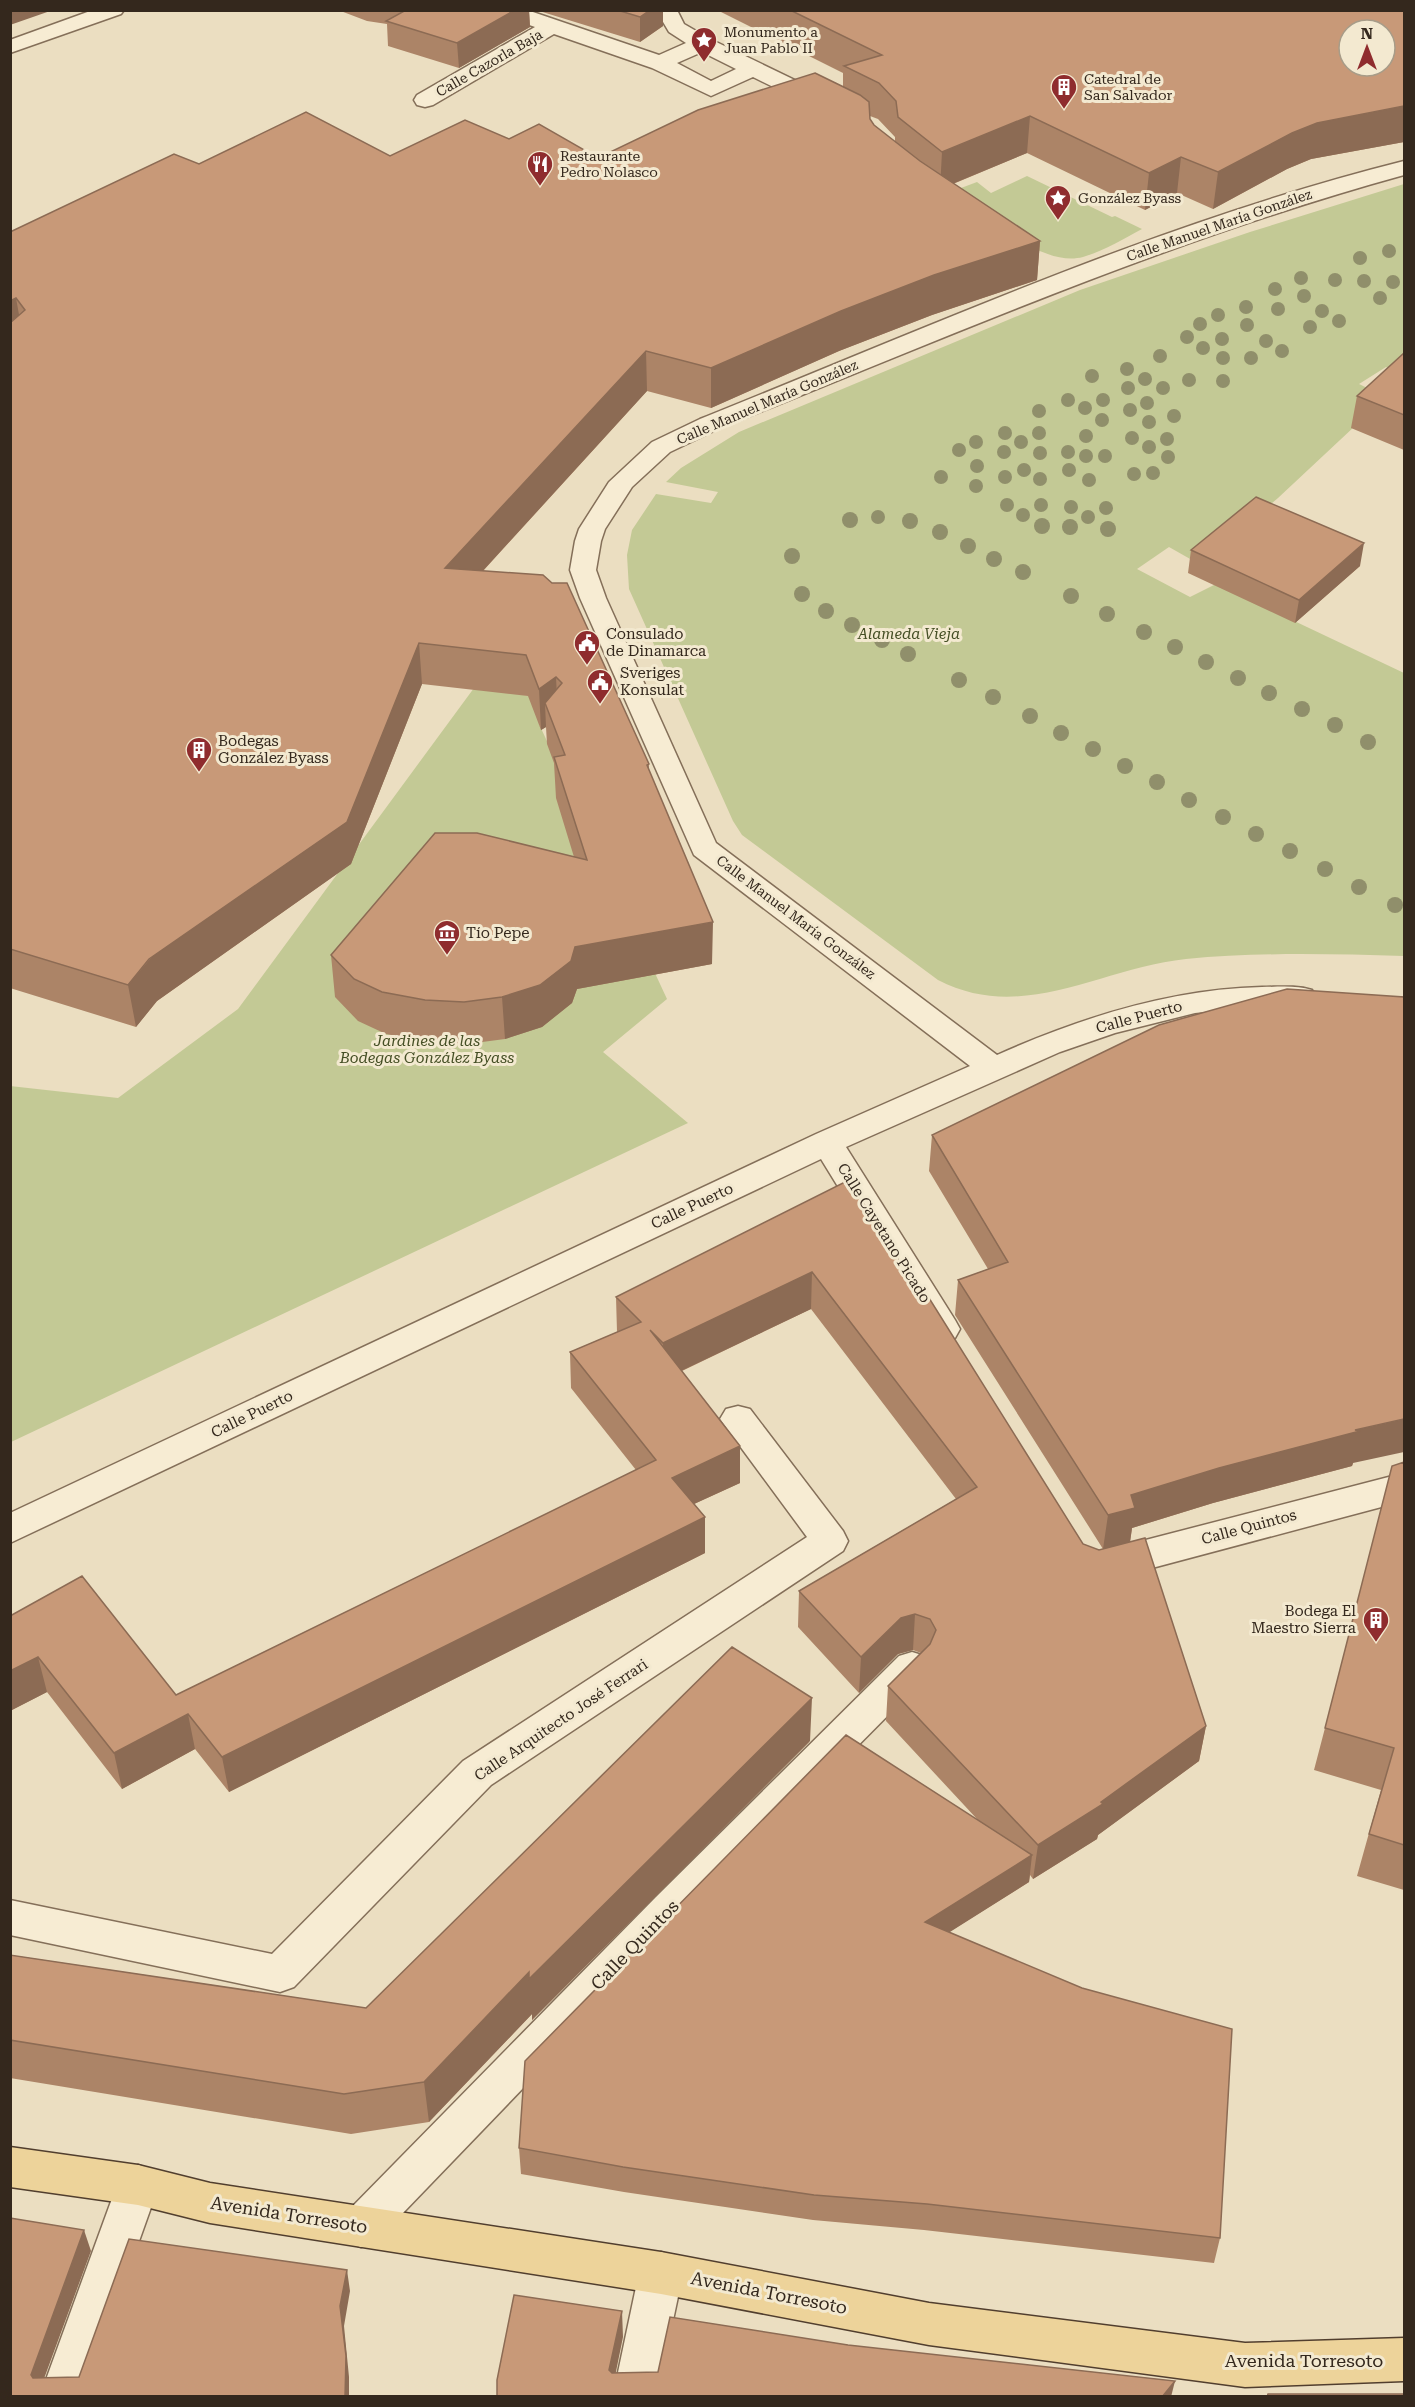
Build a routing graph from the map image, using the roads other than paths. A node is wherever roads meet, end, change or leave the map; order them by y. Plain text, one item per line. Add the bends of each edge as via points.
1 (114, 10) edge
2 (505, 10) edge
3 (666, 10) edge
4 (552, 27) junction
5 (702, 44) junction
6 (10, 47) edge
7 (660, 63) junction
8 (753, 69) junction
9 (425, 100) dead end
10 (837, 110) edge
11 (1404, 168) edge
12 (1039, 267) edge
13 (1060, 282) junction
14 (1324, 998) edge
15 (993, 1068) junction
16 (827, 1142) junction
17 (960, 1356) edge
18 (738, 1419) dead end
19 (1404, 1487) edge
20 (10, 1529) edge
21 (1087, 1559) edge
22 (912, 1666) edge
23 (10, 1917) edge
24 (10, 2167) edge
25 (138, 2185) junction
26 (361, 2227) junction
27 (661, 2273) junction
28 (1404, 2360) edge
29 (62, 2397) edge
30 (635, 2397) edge

1 - 6 street
2 - 4 street
3 - 5 street via 676,28
4 - 7 street
4 - 9 street, Calle Cazorla Baja
5 - 7 street
5 - 8 street
7 - 8 street via 711,88
8 - 10 street
11 - 13 street, Calle Manuel María González via 1334,186
12 - 13 street
13 - 15 street, Calle Manuel María González via 661,447 621,482 592,529 583,570 704,848
14 - 15 street, Calle Puerto via 1240,998 1152,1012 1105,1025
15 - 16 street, Calle Puerto
16 - 17 street, Calle Cayetano Picado
16 - 20 street, Calle Puerto
18 - 23 street, Calle Arquitecto José Ferrari via 830,1541 477,1773 280,1974
19 - 21 street, Calle Quintos via 1269,1521
22 - 26 street, Calle Quintos
24 - 25 main road, Avenida Torresoto
25 - 26 main road, Avenida Torresoto via 210,2203
25 - 29 street
26 - 27 main road, Avenida Torresoto
27 - 28 main road, Avenida Torresoto via 929,2324 1245,2365
27 - 30 street

